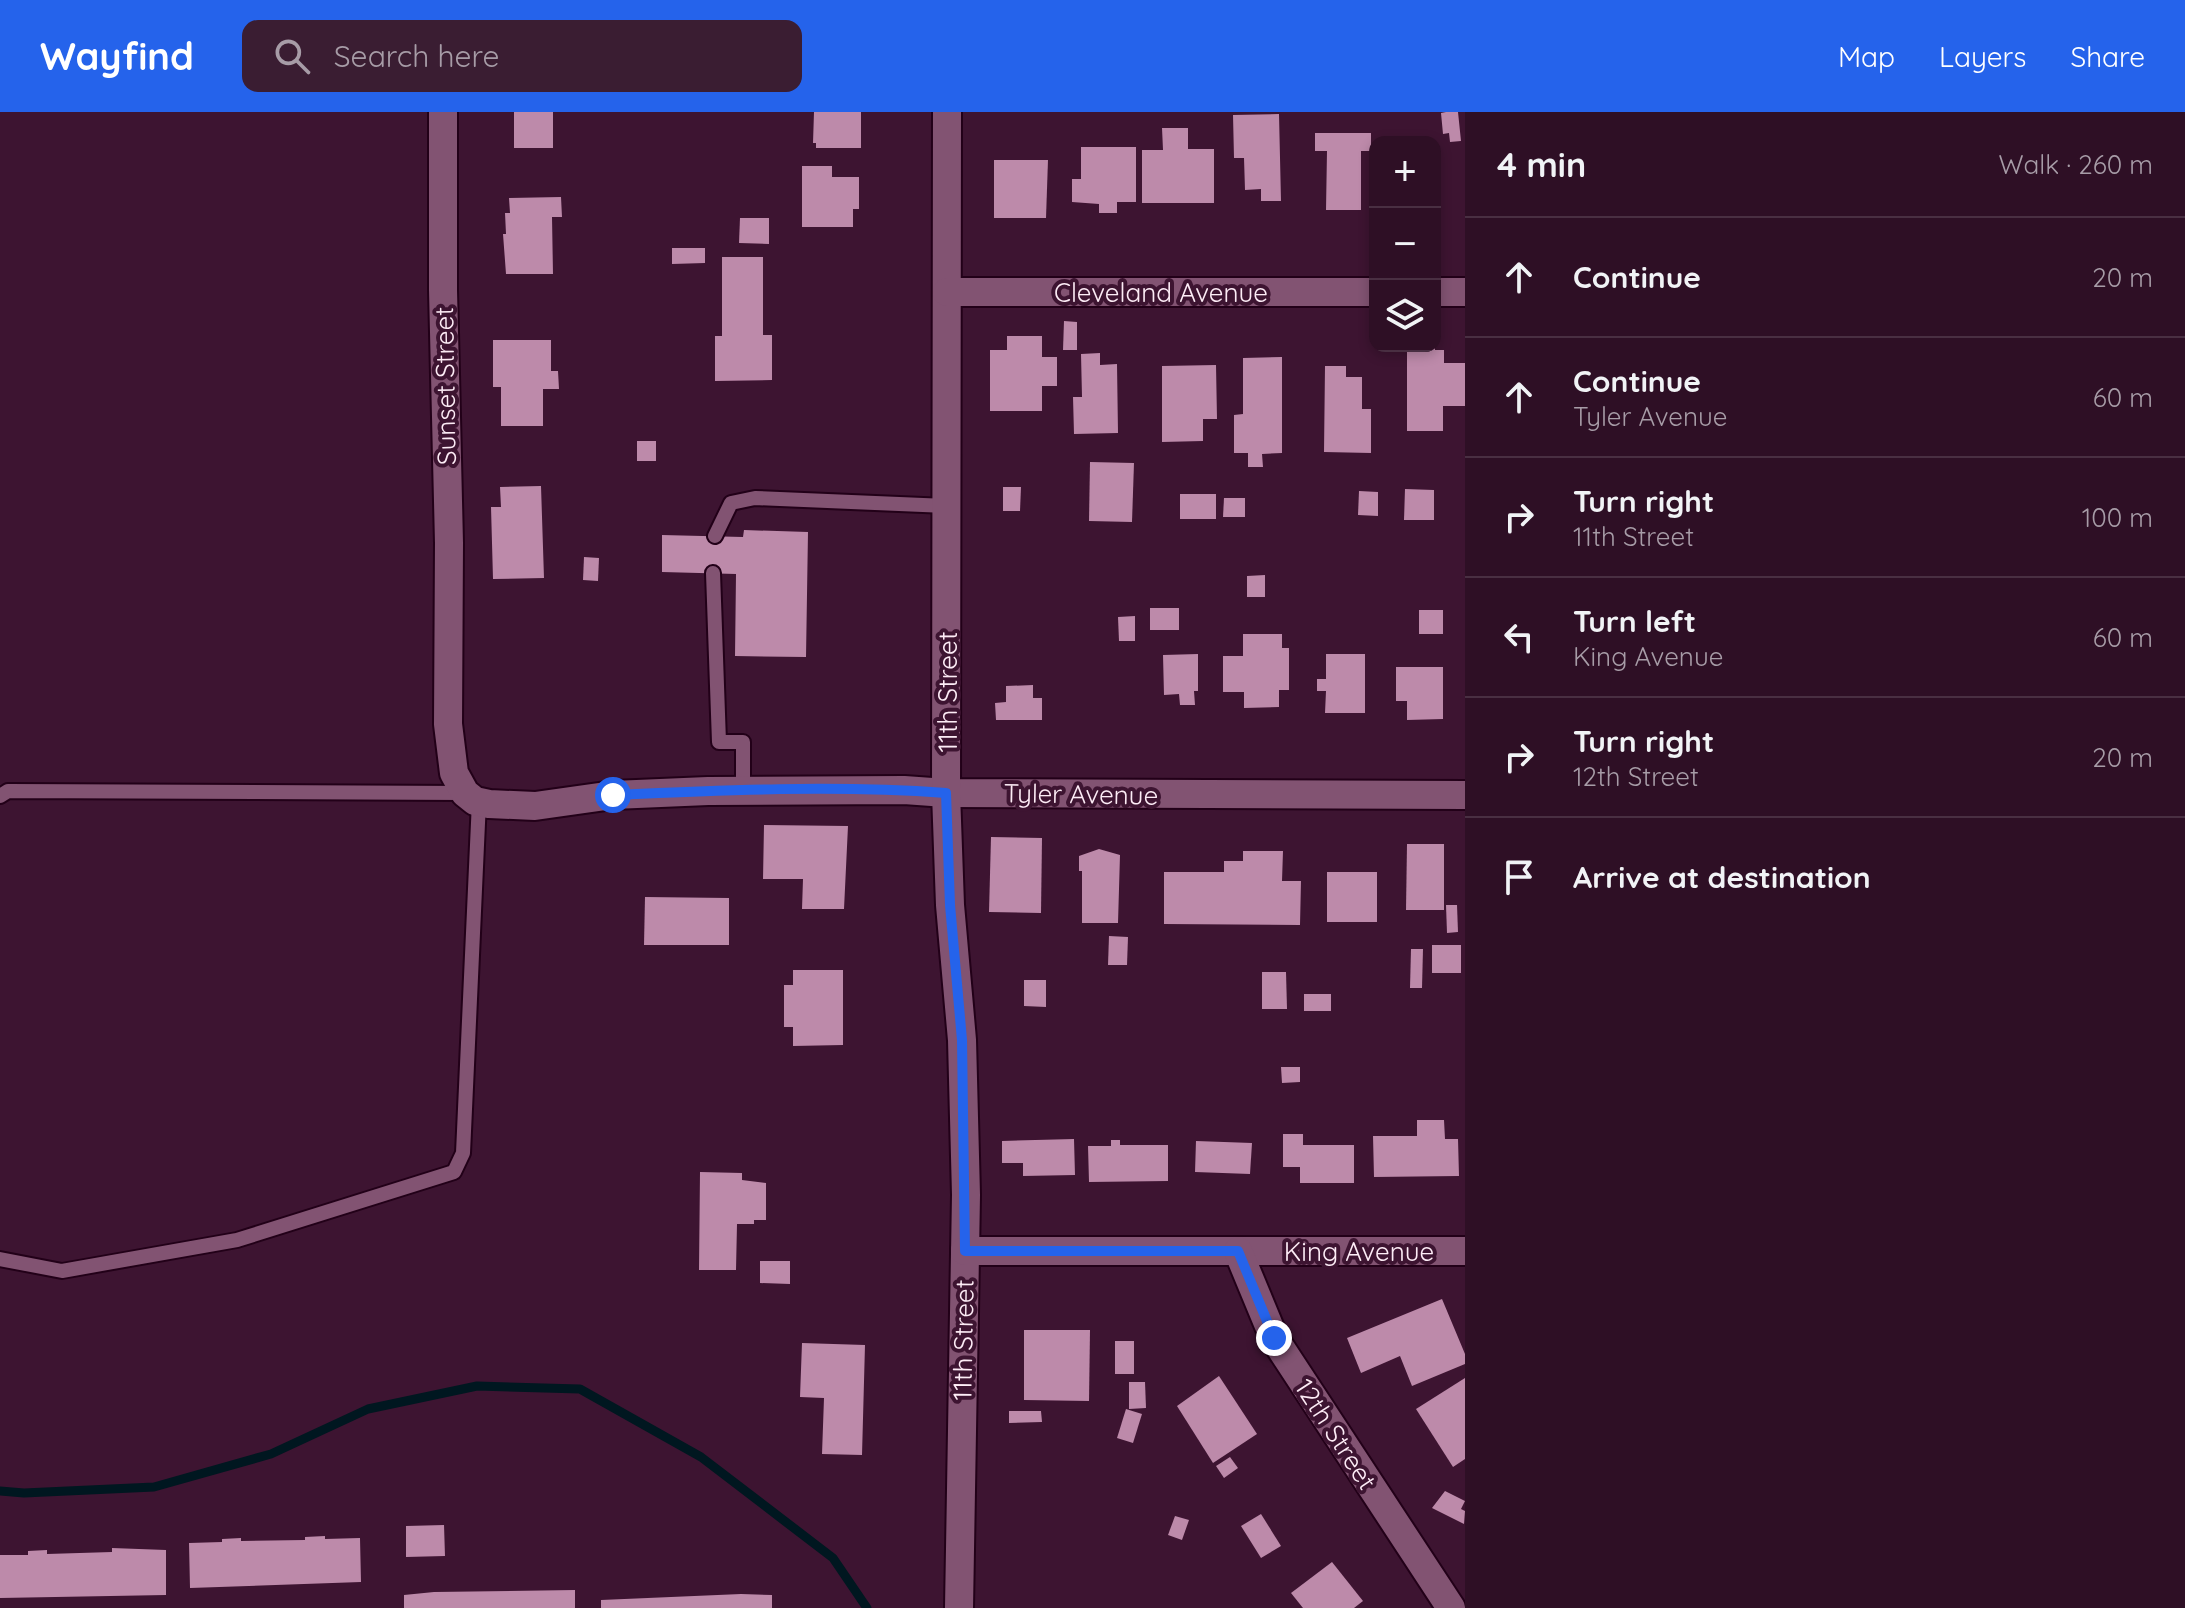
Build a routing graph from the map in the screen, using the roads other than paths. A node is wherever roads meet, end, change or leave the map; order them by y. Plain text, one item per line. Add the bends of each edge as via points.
1 (443, 112) edge
2 (947, 112) edge
3 (947, 292) junction
4 (1369, 292) edge
5 (1441, 292) edge
6 (1465, 292) edge
7 (947, 506) junction
8 (715, 536) dead end
9 (713, 573) dead end
10 (743, 791) junction
11 (946, 793) junction
12 (1465, 795) edge
13 (0, 796) edge
14 (472, 797) junction
15 (965, 1251) junction
16 (1238, 1251) junction
17 (1465, 1251) edge
18 (0, 1259) edge
19 (959, 1608) edge
20 (1451, 1608) edge

1 - 14 street, Sunset Street via 450,736 454,773
2 - 3 street, 11th Street
3 - 4 street, Cleveland Avenue
3 - 7 street, 11th Street
5 - 6 street
7 - 8 lane via 755,498 731,503
7 - 11 street, 11th Street
9 - 10 lane via 719,742 743,742
10 - 11 street, Tyler Avenue
10 - 14 street, Tyler Avenue via 613,795 535,806 489,804
11 - 12 street, Tyler Avenue
11 - 15 street, 11th Street via 962,1040
13 - 14 lane via 8,791
14 - 18 lane via 463,1153 454,1172 237,1240 62,1271
15 - 16 street, King Avenue
15 - 19 street, 11th Street
16 - 17 street, King Avenue
16 - 20 street, 12th Street via 1274,1338

